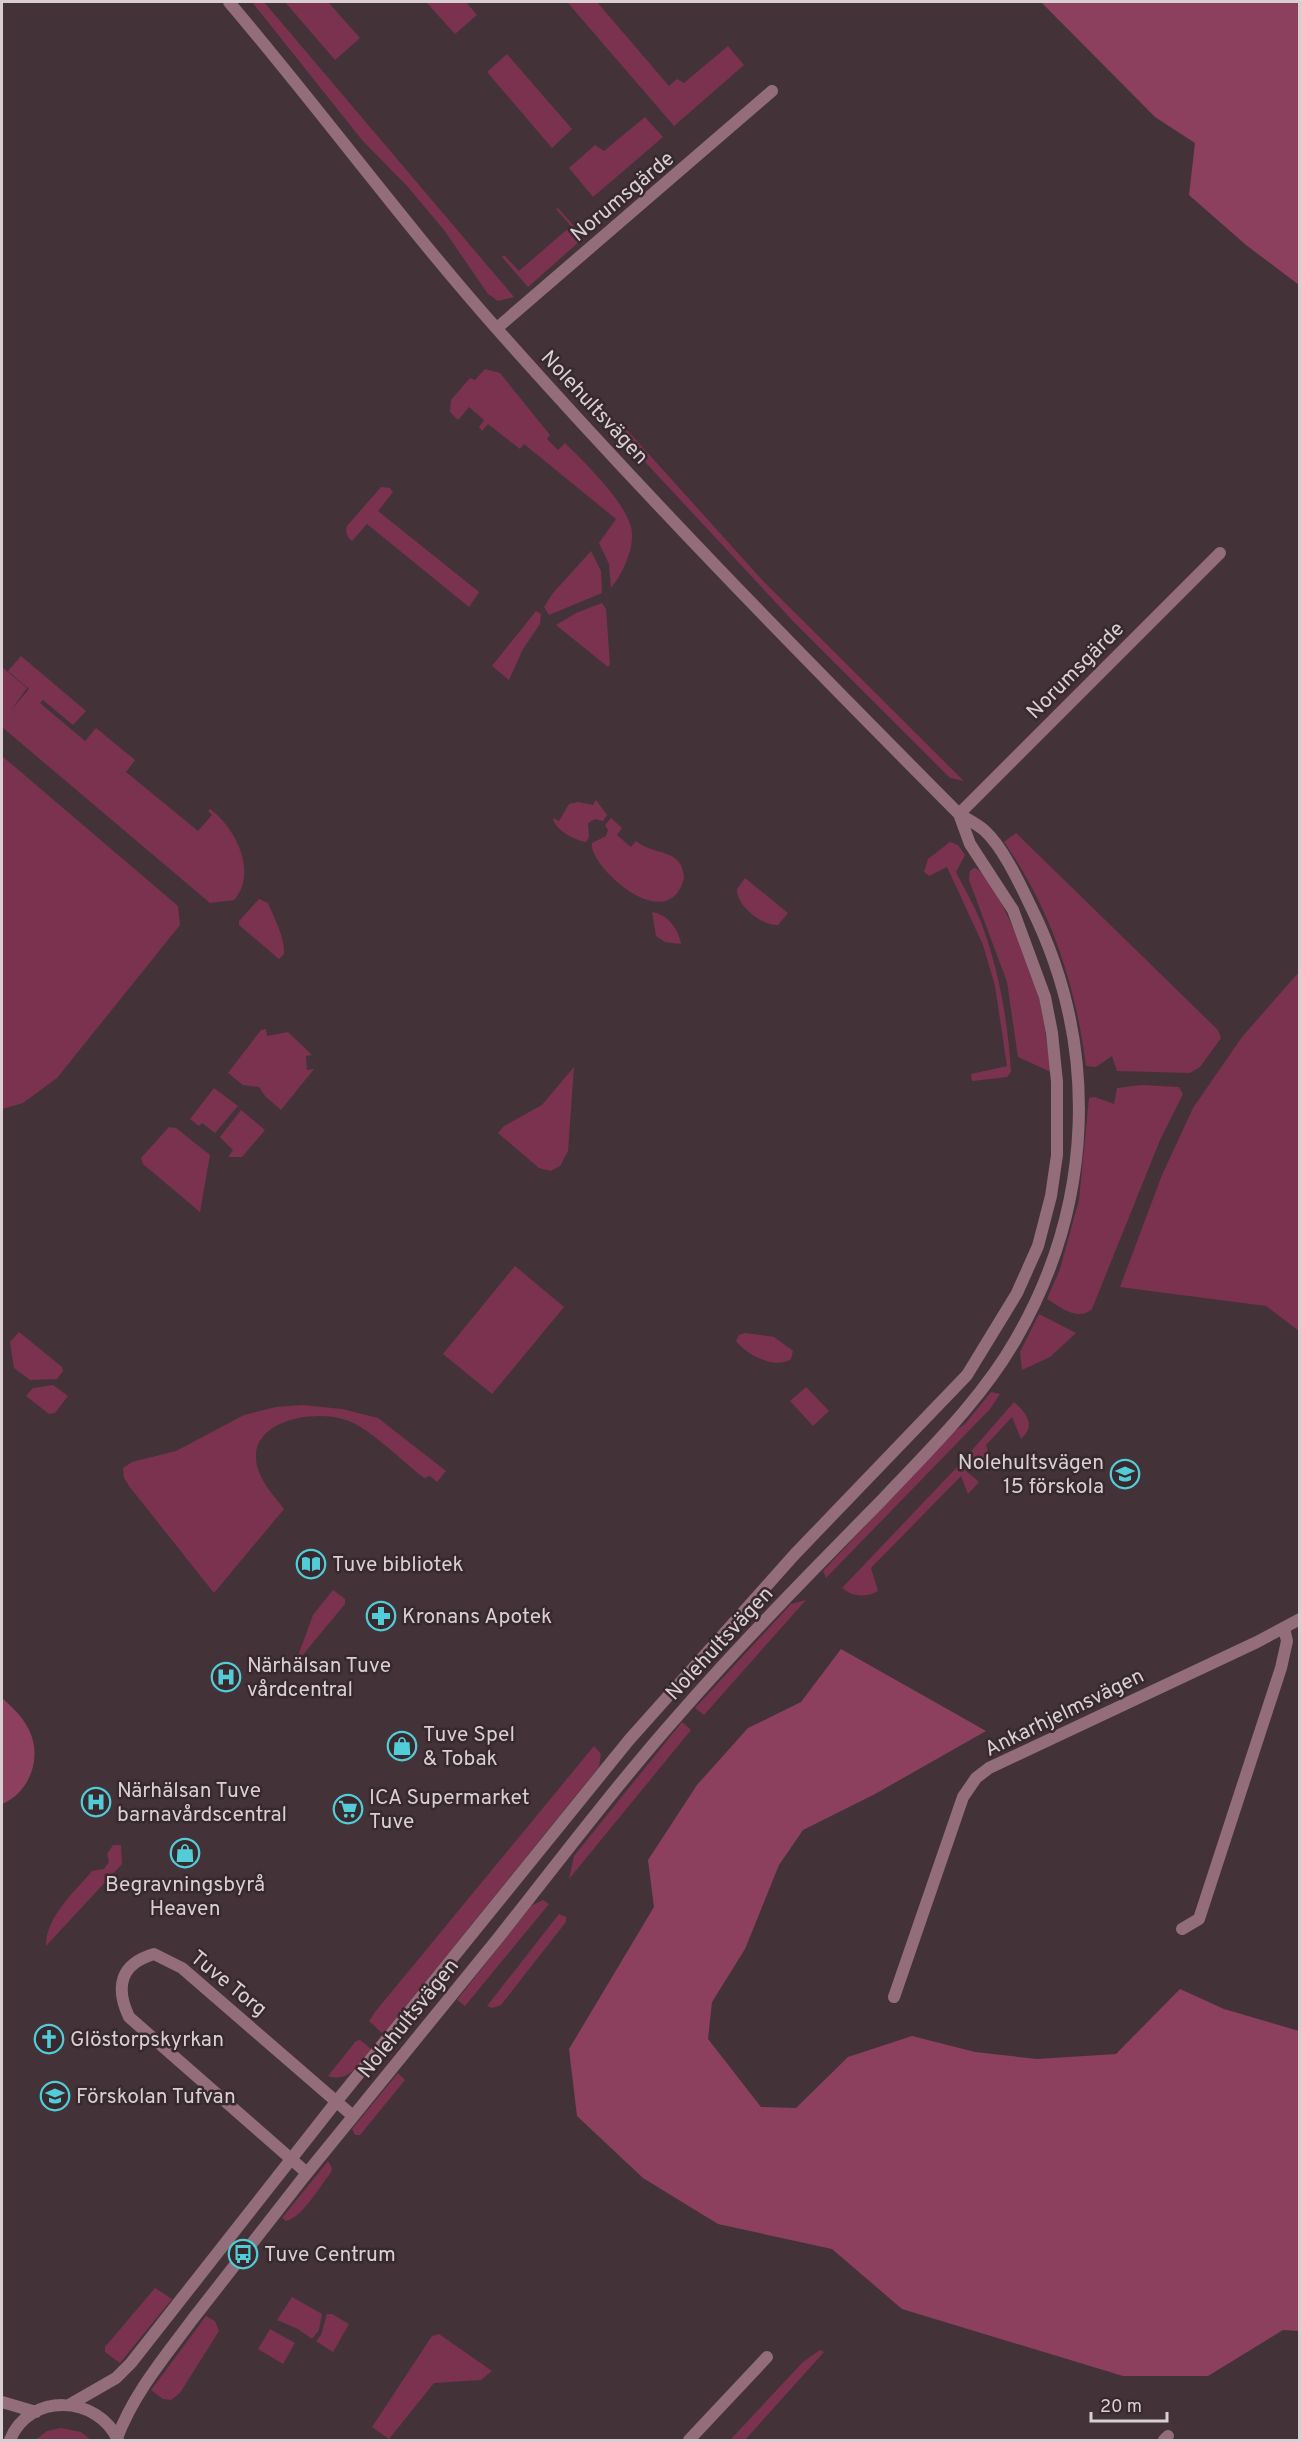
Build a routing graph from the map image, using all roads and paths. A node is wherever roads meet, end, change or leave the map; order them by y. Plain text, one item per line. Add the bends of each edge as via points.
1 (229, 2) edge
2 (772, 91) dead end
3 (497, 328) junction
4 (1220, 553) dead end
5 (959, 814) junction
6 (1299, 1619) edge
7 (1284, 1628) junction
8 (1182, 1929) dead end
9 (894, 1997) dead end
10 (336, 2102) junction
11 (353, 2116) junction
12 (291, 2159) junction
13 (307, 2173) junction
14 (767, 2357) dead end
15 (2, 2402) edge
16 (69, 2404) junction
17 (36, 2412) junction
18 (118, 2439) edge
19 (10, 2440) edge
20 (690, 2440) edge

1 - 3 street, Nolehultsvägen via 423,243
2 - 3 street, Norumsgärde
3 - 5 street, Nolehultsvägen via 793,647
4 - 5 street, Norumsgärde
5 - 10 street, Nolehultsvägen via 970,844 1013,910 1045,997 1052,1033 1057,1155 1038,1246 1017,1293 967,1375 685,1675
5 - 11 street, Nolehultsvägen via 987,832 1011,869 1047,939 1071,1014 1078,1067 1077,1160 1071,1200 1040,1292 987,1383 941,1437 681,1712
6 - 7 street, Ankarhjelmsvägen
7 - 8 street via 1287,1641 1281,1668 1199,1919
7 - 9 street, Ankarhjelmsvägen via 989,1768 976,1778 963,1797
10 - 11 street, Tuve Torg
10 - 12 street, Nolehultsvägen
10 - 12 street, Tuve Torg via 173,1962 154,1954 140,1958 122,1980 120,1992 129,2017
11 - 13 street, Nolehultsvägen
12 - 13 street, Tuve Torg
12 - 16 street, Nolehultsvägen via 130,2363 116,2378
13 - 18 street, Nolehultsvägen via 136,2395
14 - 20 street
15 - 17 street
16 - 17 street, Nolehultsvägen
16 - 18 street, Nolehultsvägen via 100,2417
17 - 19 street via 26,2418

